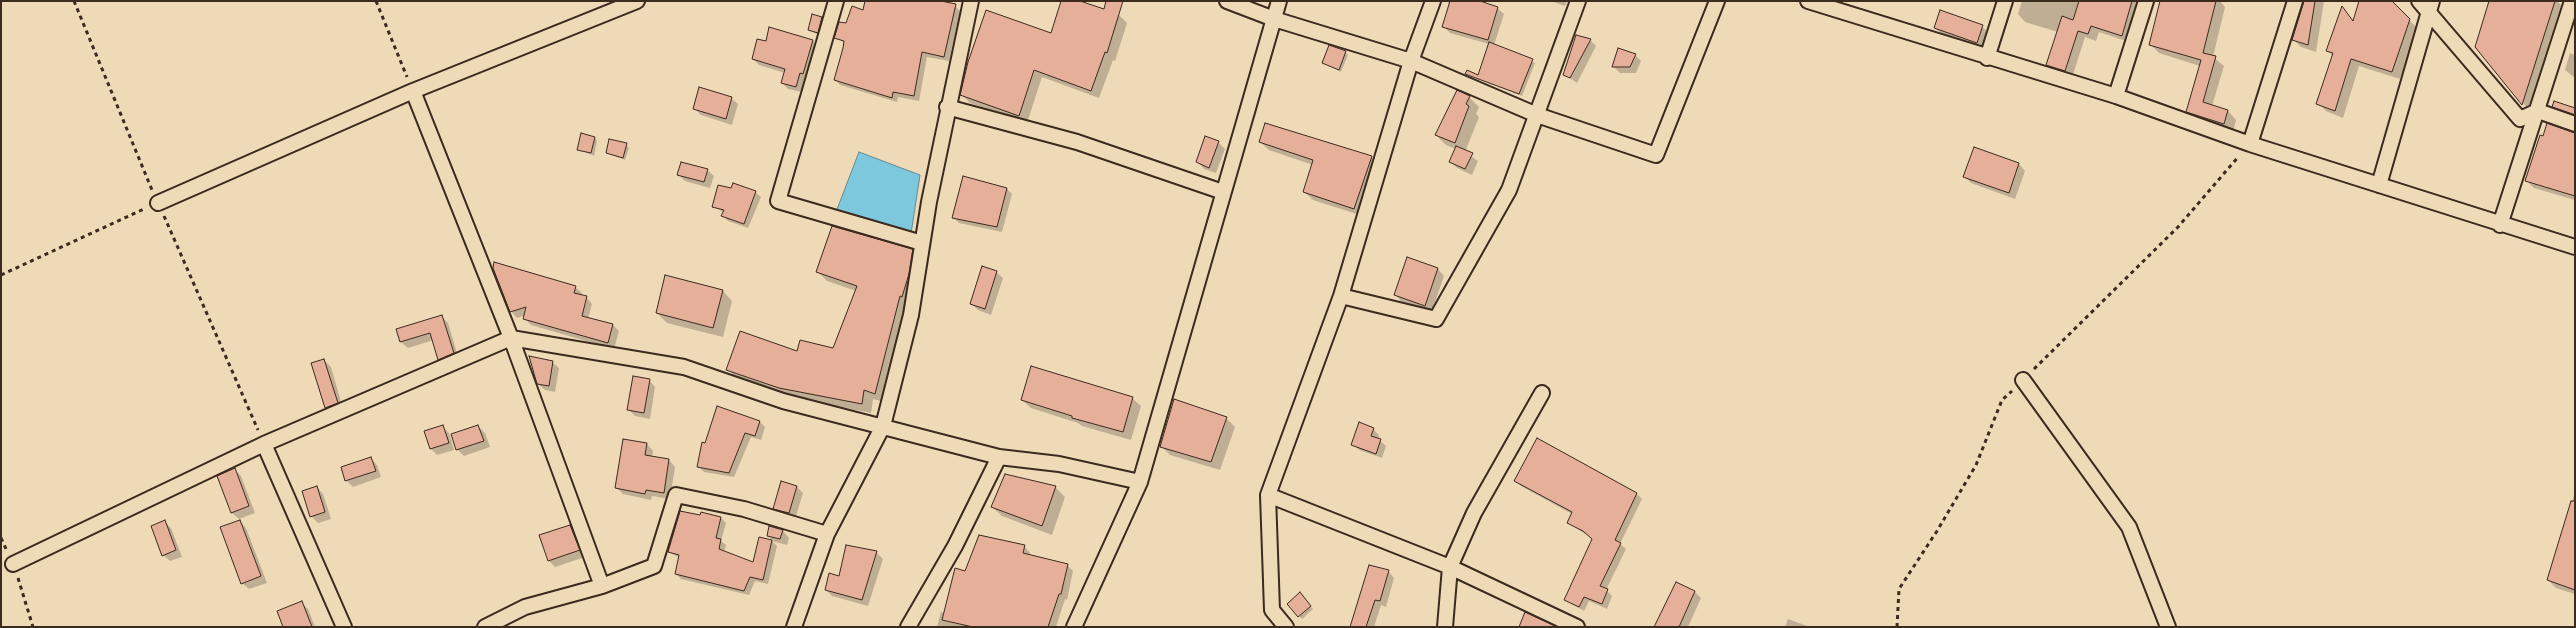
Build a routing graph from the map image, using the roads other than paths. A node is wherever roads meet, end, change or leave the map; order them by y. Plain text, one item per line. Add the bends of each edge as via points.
1 (637, 1) edge
2 (836, 1) edge
3 (971, 1) edge
4 (1227, 1) edge
5 (1280, 1) edge
6 (1433, 1) edge
7 (1578, 1) edge
8 (1717, 1) edge
9 (1808, 1) edge
10 (2005, 1) edge
11 (2146, 1) edge
12 (2295, 1) edge
13 (2419, 1) edge
14 (2572, 1) edge
15 (1826, 4) edge
16 (2431, 7) edge
17 (1274, 19) junction
18 (1987, 58) junction
19 (1411, 61) junction
20 (413, 91) junction
21 (2116, 96) junction
22 (947, 107) junction
23 (2538, 111) junction
24 (1537, 115) junction
25 (2575, 124) edge
26 (2250, 144) junction
27 (2379, 185) junction
28 (1224, 192) junction
29 (158, 203) road end
30 (2500, 225) junction
31 (922, 243) junction
32 (2575, 247) edge
33 (1341, 296) junction
34 (511, 338) junction
35 (2023, 380) road end
36 (1542, 393) dead end
37 (883, 426) junction
38 (264, 444) junction
39 (999, 457) junction
40 (1140, 482) junction
41 (1268, 495) junction
42 (827, 534) junction
43 (13, 564) road end
44 (1450, 567) junction
45 (602, 586) junction
46 (344, 627) edge
47 (485, 627) edge
48 (794, 627) edge
49 (908, 627) edge
50 (1074, 627) edge
51 (1286, 627) edge
52 (1445, 627) edge
53 (1576, 627) edge
54 (2168, 627) edge

1 - 20 street
2 - 31 street via 778,201
3 - 22 street
4 - 17 street
5 - 17 street
6 - 19 street
7 - 24 street
8 - 24 street via 1656,156
9 - 15 street
10 - 18 street
11 - 21 street
12 - 26 street
13 - 16 street
14 - 23 street
15 - 18 street
16 - 23 street via 2520,119
16 - 27 street
17 - 19 street
17 - 28 street
18 - 21 street
19 - 24 street
19 - 33 street
20 - 29 street
20 - 34 street
21 - 26 street
22 - 28 street via 1077,142
22 - 31 street
23 - 25 street
23 - 30 street
24 - 33 street via 1509,190 1436,319
26 - 27 street
27 - 30 street
28 - 40 street
30 - 32 street
31 - 37 street via 911,314
33 - 41 street
34 - 37 street via 684,367 783,401
34 - 38 street
34 - 45 street
35 - 54 street via 2128,527
36 - 44 street via 1474,513
37 - 39 street
37 - 42 street
38 - 43 street
38 - 46 street
39 - 40 street via 1059,464
39 - 49 street via 955,546
40 - 50 street
41 - 44 street
41 - 51 street via 1272,610
42 - 45 street via 744,509 676,495 654,566
42 - 48 street
44 - 52 street
44 - 53 street
45 - 47 street via 525,607

